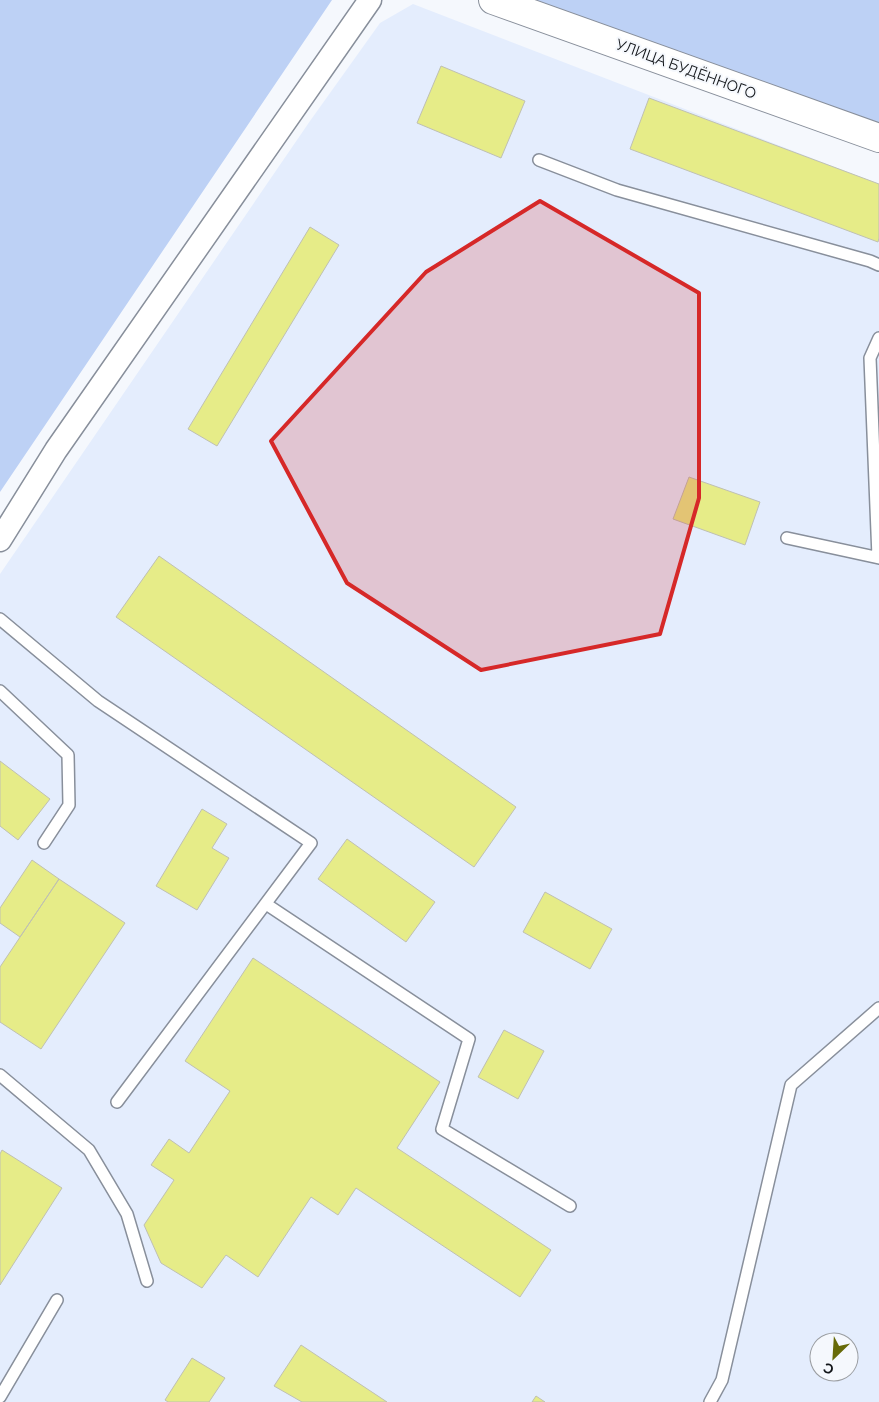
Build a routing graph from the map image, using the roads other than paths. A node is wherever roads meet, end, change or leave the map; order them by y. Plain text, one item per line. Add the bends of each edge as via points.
1 (370, 0) edge
2 (493, 0) edge
3 (879, 138) edge
4 (539, 160) dead end
5 (879, 265) edge
6 (879, 338) edge
7 (787, 538) dead end
8 (0, 540) edge
9 (879, 557) edge
10 (0, 619) edge
11 (0, 691) edge
12 (44, 843) dead end
13 (266, 904) junction
14 (879, 1008) edge
15 (0, 1075) edge
16 (117, 1102) dead end
17 (570, 1206) dead end
18 (147, 1281) dead end
19 (58, 1300) dead end
20 (0, 1397) edge
21 (710, 1402) edge

1 - 8 street via 56,450
2 - 3 main road, УЛИЦА БУДЁННОГО
4 - 5 lane via 617,190
6 - 9 lane via 870,358
7 - 9 lane
10 - 13 lane via 98,701 311,843
11 - 12 lane via 68,755 69,805
13 - 16 lane
13 - 17 lane via 469,1039 442,1129
14 - 21 lane via 791,1085 722,1380
15 - 18 lane via 89,1150 127,1214
19 - 20 lane

